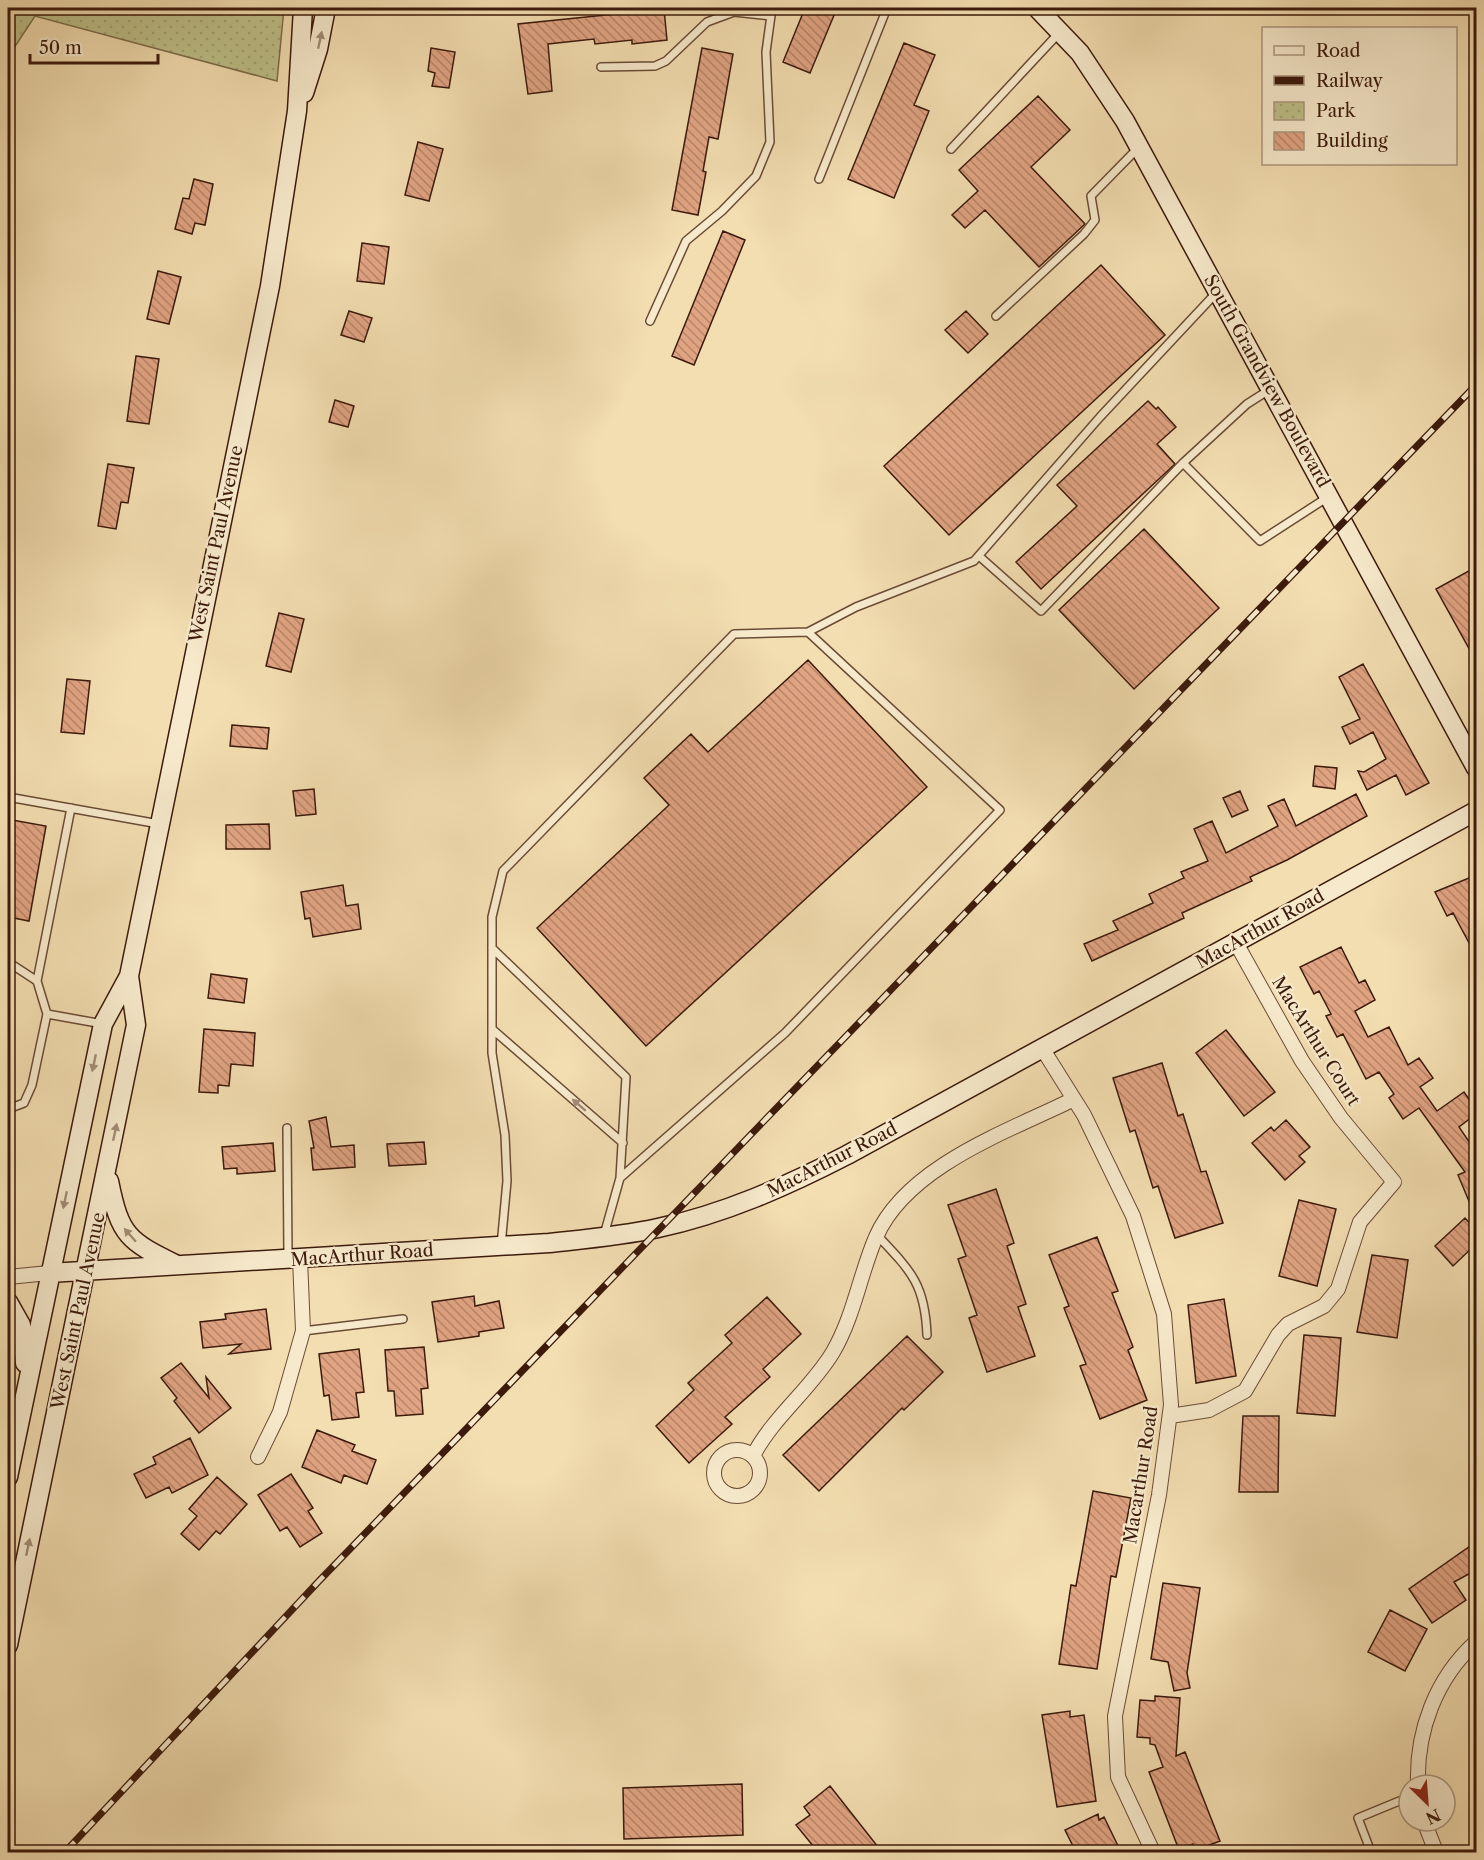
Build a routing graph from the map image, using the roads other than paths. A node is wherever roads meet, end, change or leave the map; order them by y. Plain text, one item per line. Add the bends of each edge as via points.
1 (303, 8) edge
2 (326, 8) edge
3 (772, 8) edge
4 (886, 8) edge
5 (1037, 8) edge
6 (771, 16) junction
7 (1061, 31) junction
8 (601, 67) dead end
9 (297, 111) junction
10 (1139, 147) junction
11 (951, 149) dead end
12 (819, 179) dead end
13 (1218, 291) junction
14 (996, 316) dead end
15 (650, 321) dead end
16 (1271, 388) junction
17 (1184, 463) junction
18 (1330, 495) junction
19 (979, 556) junction
20 (808, 632) junction
21 (1476, 768) edge
22 (8, 797) edge
23 (71, 808) junction
24 (1476, 811) edge
25 (159, 824) junction
26 (1236, 943) junction
27 (492, 948) junction
28 (8, 962) edge
29 (129, 975) junction
30 (37, 981) junction
31 (47, 1014) junction
32 (103, 1024) junction
33 (492, 1029) junction
34 (1042, 1048) junction
35 (1074, 1099) junction
36 (8, 1109) edge
37 (287, 1128) dead end
38 (623, 1143) junction
39 (107, 1171) junction
40 (620, 1178) junction
41 (877, 1235) junction
42 (604, 1237) junction
43 (501, 1246) junction
44 (294, 1259) junction
45 (178, 1266) junction
46 (87, 1272) junction
47 (49, 1274) junction
48 (8, 1276) edge
49 (8, 1302) edge
50 (403, 1319) dead end
51 (303, 1331) junction
52 (927, 1335) dead end
53 (27, 1380) junction
54 (1170, 1416) junction
55 (753, 1456) dead end
56 (258, 1457) dead end
57 (8, 1477) edge
58 (1476, 1641) edge
59 (8, 1645) edge
60 (1419, 1773) edge
61 (1397, 1802) edge
62 (1429, 1833) edge
63 (1153, 1852) edge
64 (1371, 1852) edge
65 (1436, 1852) edge

1 - 9 main road, West Saint Paul Avenue
9 -> 2 main road, West Saint Paul Avenue via 318,49
3 - 6 lane
4 - 12 lane
5 - 7 main road, South Grandview Boulevard
6 - 8 lane via 734,12 707,21 656,66
6 - 15 lane via 766,52 770,142 756,176 686,241
7 - 10 main road, South Grandview Boulevard via 1096,74
7 - 11 lane
9 - 25 main road, West Saint Paul Avenue via 270,286
10 - 13 main road, South Grandview Boulevard
10 - 14 lane via 1091,196 1095,220 1084,234
13 - 16 main road, South Grandview Boulevard
13 - 19 lane via 1100,417
16 - 17 lane via 1247,404
16 - 18 main road, South Grandview Boulevard
17 - 18 lane via 1260,542
17 - 19 lane via 1041,611
18 - 21 main road, South Grandview Boulevard
19 - 20 lane via 856,607
20 - 27 lane via 734,634 503,871 492,918
20 - 40 lane via 1000,810 785,1033
22 - 23 lane
23 - 25 lane
23 - 30 lane
24 - 26 main road, MacArthur Road
25 - 29 main road, West Saint Paul Avenue
26 - 34 main road, MacArthur Road
26 - 54 street, MacArthur Court via 1302,1061 1341,1118 1394,1182 1360,1222 1338,1289 1324,1306 1288,1324 1245,1391 1209,1410
27 - 33 lane
27 - 38 lane via 626,1077
28 - 30 lane
29 - 32 main road, West Saint Paul Avenue
39 -> 29 main road, West Saint Paul Avenue via 136,1025
30 - 31 lane
31 - 32 lane
31 - 36 lane via 32,1085 24,1103
32 -> 47 main road, West Saint Paul Avenue
38 -> 33 lane
33 - 43 lane via 507,1181
34 - 35 street, Macarthur Road
34 - 42 main road, MacArthur Road via 794,1182 695,1218
35 - 41 street via 950,1160 911,1188
35 - 54 street, Macarthur Road via 1133,1216 1164,1314
37 - 44 lane
38 - 40 lane
45 -> 39 main road via 128,1236 116,1214
39 - 46 main road, West Saint Paul Avenue
40 - 42 lane
41 - 52 lane via 913,1275 926,1306
41 - 55 street via 852,1311 833,1352
42 - 43 main road, MacArthur Road
43 - 44 main road, MacArthur Road
44 - 45 main road, MacArthur Road
44 - 51 street
45 - 46 main road, MacArthur Road
46 - 47 main road, MacArthur Road
59 -> 46 main road, West Saint Paul Avenue
47 - 48 street, MacArthur Road
47 - 53 main road, West Saint Paul Avenue
49 - 53 main road via 21,1325
50 - 51 lane
51 - 56 street via 280,1412
53 - 57 main road, West Saint Paul Avenue
54 - 63 street, Macarthur Road via 1115,1716 1119,1777
58 - 60 street via 1461,1656 1432,1703 1420,1747
61 - 64 lane via 1358,1818
62 - 65 street

